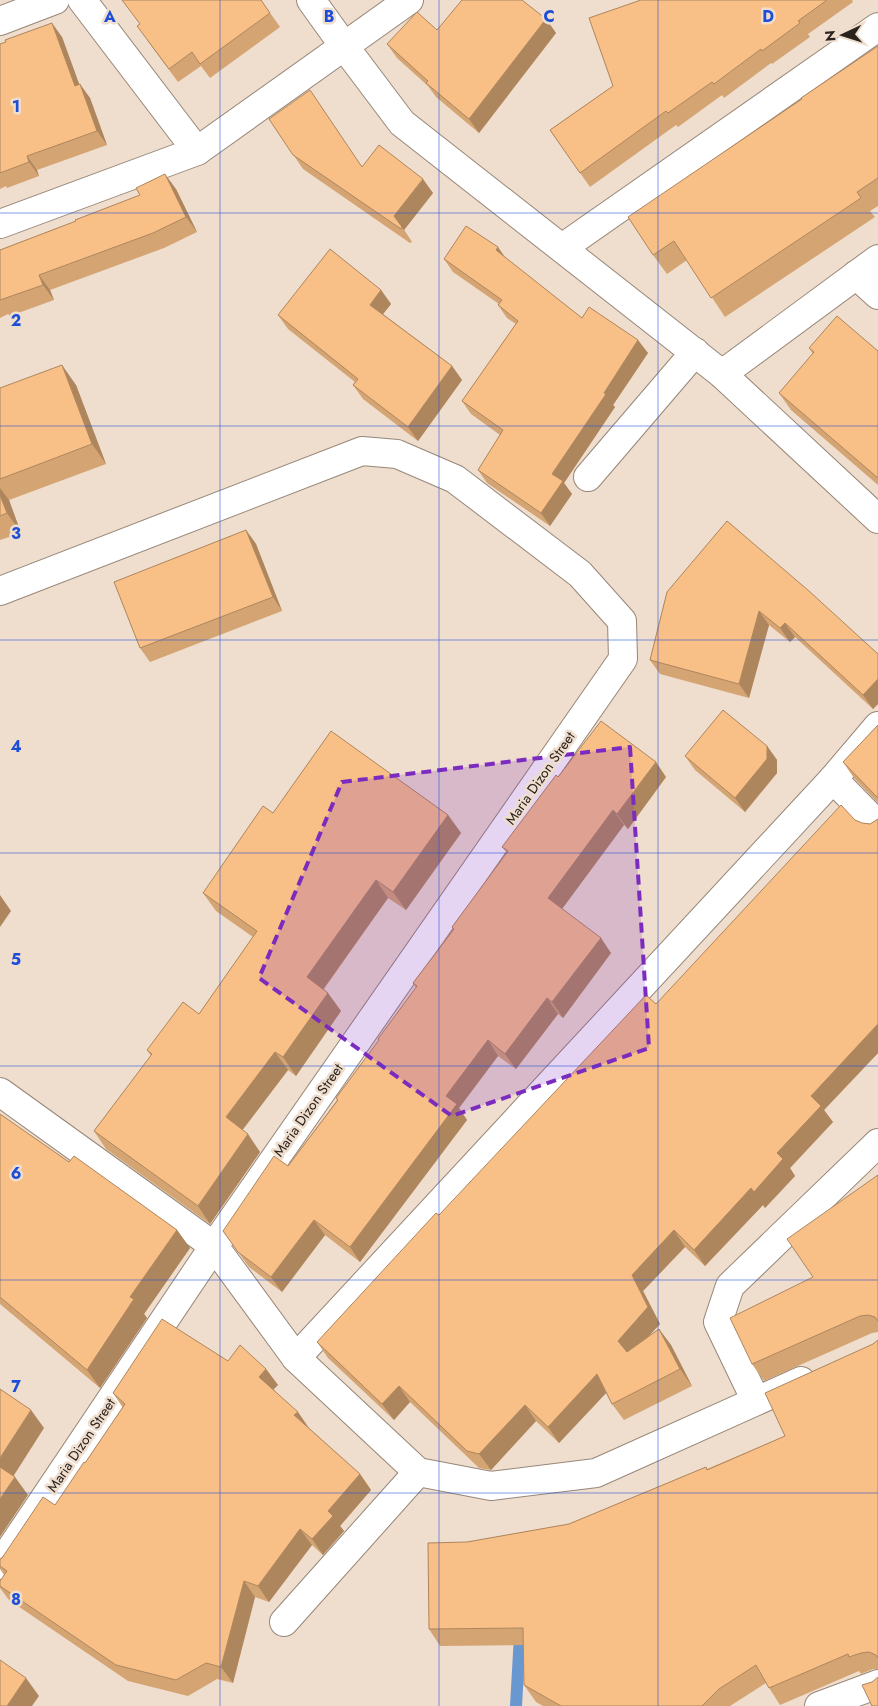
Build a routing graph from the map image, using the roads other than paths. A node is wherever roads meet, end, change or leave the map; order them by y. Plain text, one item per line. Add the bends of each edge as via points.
1 (55, 0) edge
2 (82, 0) edge
3 (311, 0) edge
4 (409, 0) edge
5 (0, 21) edge
6 (878, 27) edge
7 (344, 46) junction
8 (197, 150) junction
9 (0, 224) edge
10 (562, 248) junction
11 (878, 259) edge
12 (856, 275) junction
13 (878, 295) edge
14 (695, 352) junction
15 (722, 374) junction
16 (588, 477) dead end
17 (878, 519) edge
18 (0, 591) edge
19 (878, 726) edge
20 (833, 779) junction
21 (878, 825) edge
22 (0, 1092) edge
23 (878, 1143) edge
24 (214, 1246) junction
25 (296, 1358) junction
26 (826, 1370) edge
27 (756, 1401) junction
28 (418, 1472) junction
29 (0, 1565) edge
30 (284, 1622) dead end
31 (878, 1684) edge
32 (819, 1706) edge

1 - 5 street
2 - 8 street
3 - 7 street
4 - 7 street
6 - 10 street
7 - 8 street
7 - 10 street via 402,123
8 - 9 street
10 - 14 street
11 - 12 street
12 - 13 street
12 - 15 street
14 - 15 street
14 - 16 street
15 - 17 street
18 - 24 street, Maria Dizon Street via 362,451 397,454 455,479 580,574 622,622 623,659
19 - 20 street
20 - 21 street
20 - 25 street
22 - 24 street
23 - 27 street via 730,1286 718,1322
24 - 25 street
24 - 29 street, Maria Dizon Street
25 - 28 street
26 - 27 street
27 - 28 street via 596,1472 491,1486
28 - 30 street
31 - 32 street

